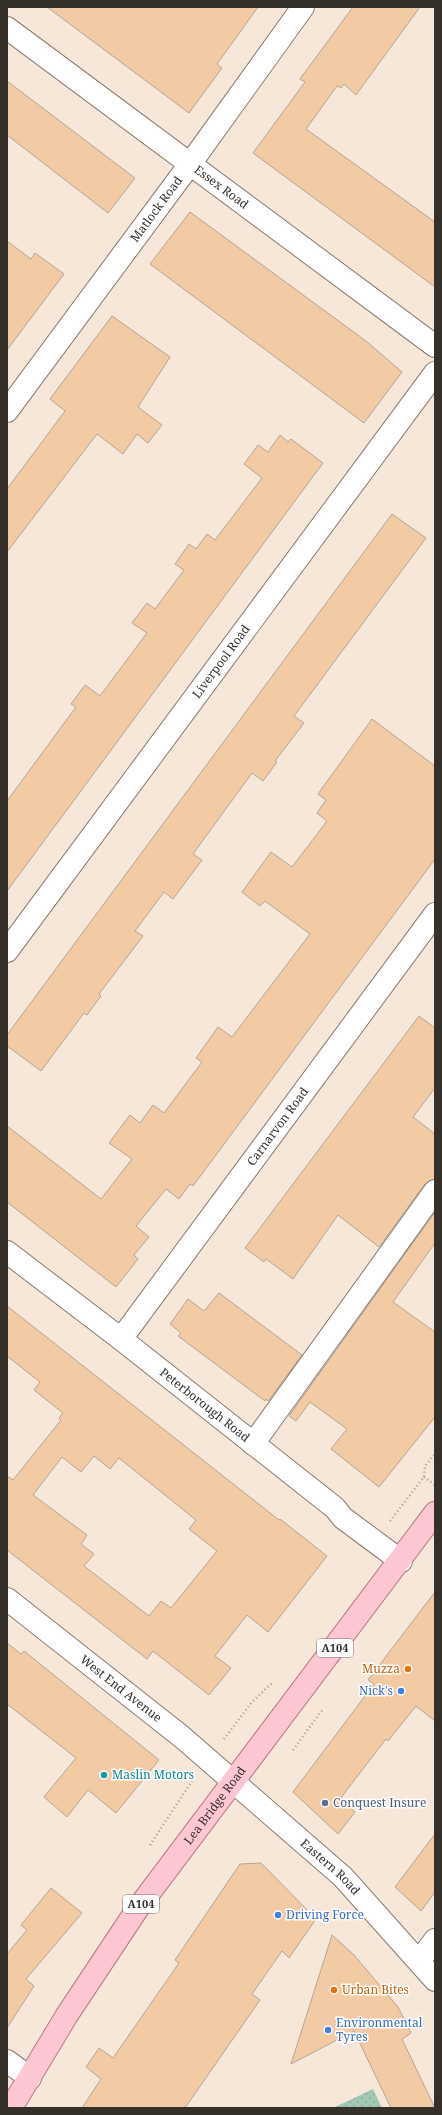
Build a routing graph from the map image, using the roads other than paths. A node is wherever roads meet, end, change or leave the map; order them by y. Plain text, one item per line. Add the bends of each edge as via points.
1 (303, 7) edge
2 (7, 28) edge
3 (190, 164) junction
4 (435, 346) edge
5 (435, 373) edge
6 (7, 410) edge
7 (435, 914) edge
8 (7, 951) edge
9 (435, 1191) edge
10 (7, 1252) edge
11 (121, 1339) junction
12 (253, 1444) junction
13 (435, 1513) edge
14 (401, 1561) junction
15 (7, 1599) edge
16 (234, 1780) junction
17 (435, 1940) edge
18 (419, 1961) junction
19 (435, 1980) edge
20 (7, 2061) edge
21 (30, 2078) junction
22 (11, 2108) edge

1 - 3 street, Matlock Road
2 - 3 street, Essex Road
3 - 4 street, Essex Road
3 - 6 street, Matlock Road
5 - 8 street, Liverpool Road
7 - 11 street, Carnarvon Road
9 - 12 street
10 - 11 street, Peterborough Road
11 - 12 street, Peterborough Road
12 - 14 street, Peterborough Road via 335,1508 343,1518
13 - 14 main road, Lea Bridge Road / A104
14 - 16 main road, Lea Bridge Road / A104
15 - 16 street, West End Avenue
16 - 18 street, Eastern Road via 343,1877
16 - 21 main road, Lea Bridge Road / A104 via 138,1908 67,2015
17 - 18 street
18 - 19 street, Eastern Road
20 - 21 street
21 - 22 main road, Lea Bridge Road / A104

